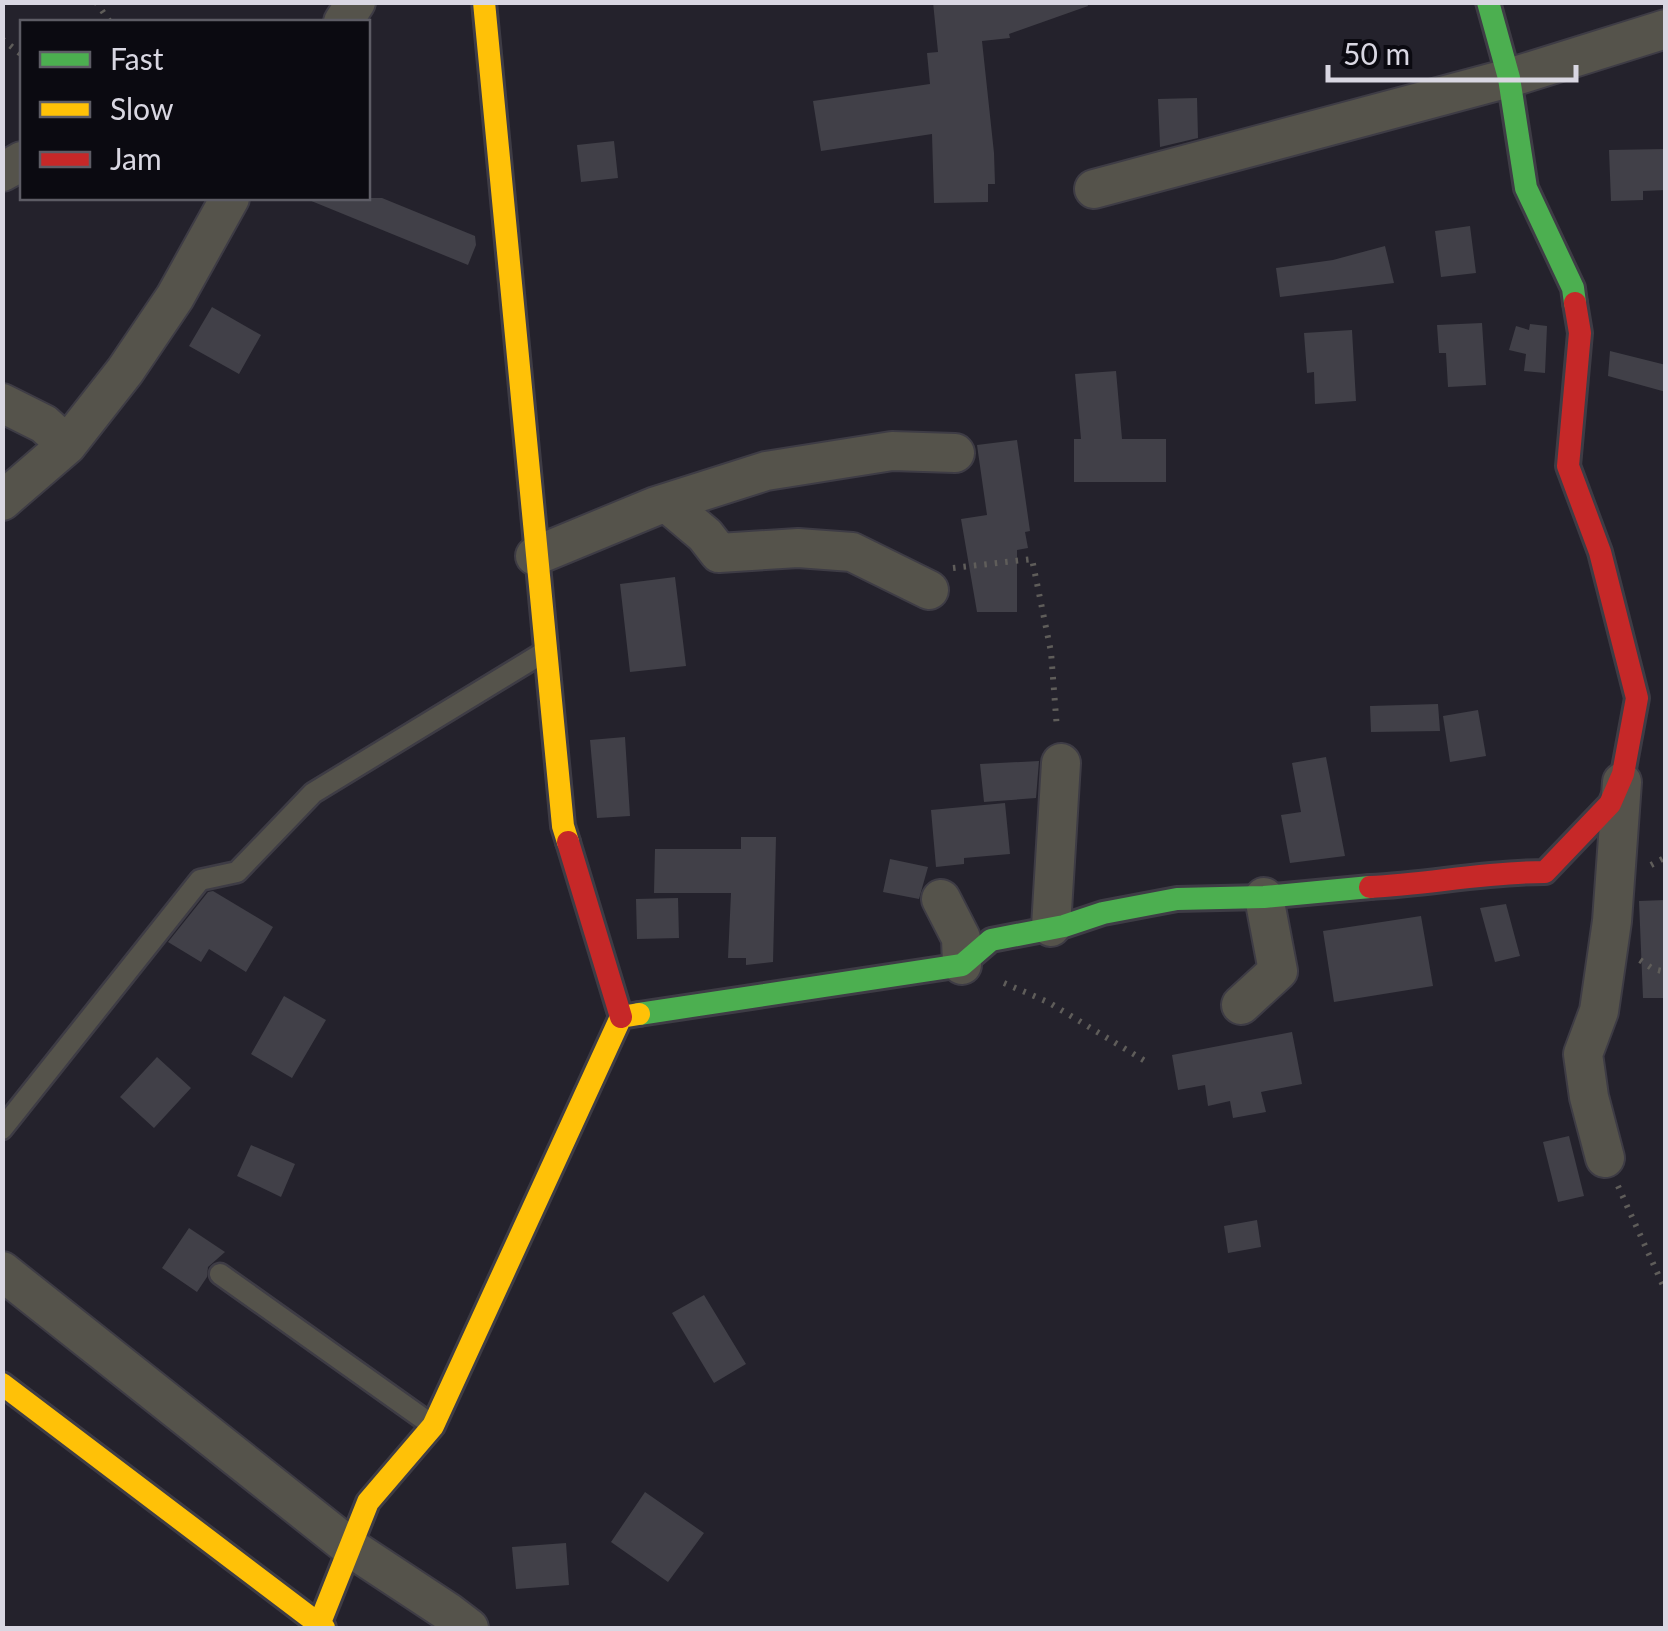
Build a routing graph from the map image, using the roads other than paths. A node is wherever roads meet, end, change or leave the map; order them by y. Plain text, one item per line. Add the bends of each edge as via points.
1 (484, 2) edge
2 (1488, 2) edge
3 (1666, 29) edge
4 (1509, 78) junction
5 (1094, 189) dead end
6 (224, 200) edge
7 (2, 403) edge
8 (67, 446) junction
9 (955, 453) dead end
10 (2, 501) edge
11 (667, 503) junction
12 (536, 556) junction
13 (929, 590) road end
14 (547, 650) junction
15 (1062, 763) road end
16 (1623, 774) junction
17 (1264, 897) junction
18 (941, 900) dead end
19 (1051, 928) junction
20 (962, 965) junction
21 (1241, 1005) dead end
22 (622, 1017) junction
23 (2, 1129) edge
24 (1605, 1158) road end
25 (2, 1271) edge
26 (220, 1274) dead end
27 (2, 1384) edge
28 (434, 1426) junction
29 (351, 1548) junction
30 (321, 1627) edge
31 (469, 1628) edge

1 - 12 street
2 - 4 street
3 - 4 street
4 - 5 street
4 - 16 street via 1526,188 1572,288 1580,333 1568,466 1600,552 1637,698
6 - 8 street via 176,297
7 - 8 street via 44,424
8 - 10 street
9 - 11 street via 892,452 766,471
11 - 12 street
11 - 13 street via 719,553 852,552
12 - 14 street
14 - 22 street via 563,826
14 - 23 lane via 313,793 238,872 200,880
15 - 19 street
16 - 17 street via 1610,804 1545,872
16 - 24 street via 1610,939 1599,1011 1583,1054
17 - 19 street via 1177,900
17 - 21 street via 1278,971
18 - 20 street via 960,938
19 - 20 street via 991,940
20 - 22 street
22 - 28 street
25 - 29 street
26 - 28 lane
27 - 30 street
28 - 29 street via 368,1502
29 - 30 street
29 - 31 street

